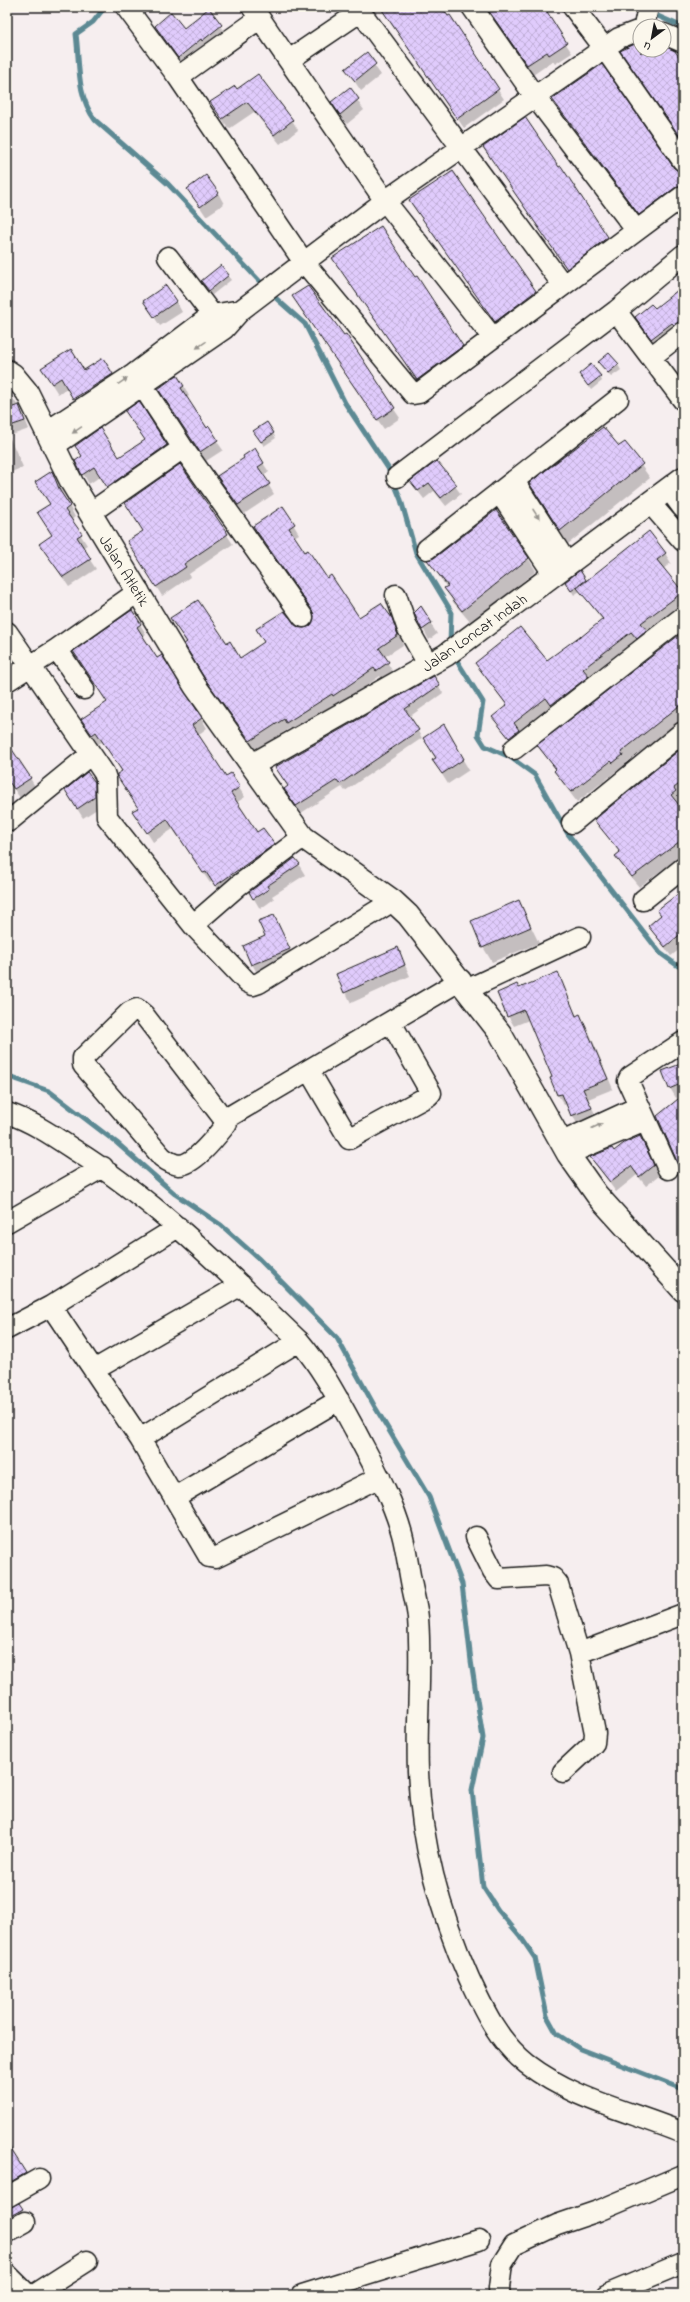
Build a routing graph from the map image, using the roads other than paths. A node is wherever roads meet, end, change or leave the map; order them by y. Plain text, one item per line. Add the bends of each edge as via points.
1 (126, 7) edge
2 (472, 7) edge
3 (573, 7) edge
4 (255, 13) edge
5 (632, 29) edge
6 (672, 37) edge
7 (683, 42) edge
8 (605, 48) junction
9 (289, 60) junction
10 (178, 77) junction
11 (536, 98) junction
12 (463, 148) junction
13 (683, 161) edge
14 (683, 196) edge
15 (385, 201) junction
16 (636, 230) junction
17 (683, 255) edge
18 (168, 256) dead end
19 (303, 261) junction
20 (563, 285) junction
21 (616, 311) junction
22 (218, 322) junction
23 (683, 332) edge
24 (493, 338) junction
25 (651, 357) junction
26 (7, 371) edge
27 (149, 396) dead end
28 (618, 399) dead end
29 (683, 400) edge
30 (50, 439) junction
31 (183, 448) junction
32 (397, 477) dead end
33 (676, 484) edge
34 (507, 486) junction
35 (650, 503) junction
36 (683, 508) edge
37 (90, 513) junction
38 (683, 541) edge
39 (427, 549) dead end
40 (561, 570) junction
41 (139, 591) junction
42 (396, 595) dead end
43 (303, 616) dead end
44 (683, 617) edge
45 (7, 632) edge
46 (57, 649) junction
47 (443, 655) junction
48 (29, 667) junction
49 (7, 681) edge
50 (84, 689) dead end
51 (683, 732) edge
52 (514, 749) dead end
53 (91, 754) junction
54 (252, 765) junction
55 (9, 821) dead end
56 (572, 823) dead end
57 (303, 837) junction
58 (683, 868) edge
59 (643, 900) dead end
60 (393, 901) junction
61 (193, 925) junction
62 (580, 937) dead end
63 (464, 985) junction
64 (393, 1026) junction
65 (683, 1042) edge
66 (310, 1074) junction
67 (7, 1112) edge
68 (641, 1114) junction
69 (225, 1120) junction
70 (565, 1148) junction
71 (103, 1167) junction
72 (668, 1169) dead end
73 (7, 1222) edge
74 (178, 1227) junction
75 (241, 1285) junction
76 (683, 1290) edge
77 (51, 1306) junction
78 (7, 1329) edge
79 (299, 1341) junction
80 (94, 1370) junction
81 (339, 1400) junction
82 (140, 1439) junction
83 (380, 1477) junction
84 (176, 1497) junction
85 (476, 1537) dead end
86 (683, 1614) edge
87 (579, 1653) junction
88 (563, 1772) dead end
89 (683, 2132) edge
90 (683, 2175) edge
91 (39, 2179) dead end
92 (7, 2197) edge
93 (24, 2222) dead end
94 (7, 2232) edge
95 (470, 2243) dead end
96 (87, 2261) dead end
97 (683, 2263) edge
98 (7, 2274) edge
99 (28, 2295) edge
100 (34, 2295) edge
101 (302, 2295) edge
102 (500, 2295) edge
103 (606, 2295) edge

1 - 10 street
2 - 11 street
3 - 8 street
4 - 9 street
4 - 10 street
5 - 8 street
6 - 7 street
8 - 11 street
8 - 13 street
9 - 12 street via 354,16 360,15 366,19
9 - 15 street
10 - 19 street
11 - 12 street
11 - 16 street
12 - 15 street
12 - 20 street
14 - 16 street
15 - 19 street
15 - 24 street
16 - 20 street
17 - 21 street
18 - 22 street
19 - 22 street via 241,310
19 - 24 street via 413,394 419,393
20 - 24 street
21 - 25 street
21 - 32 street
22 - 30 street via 134,374
23 - 25 street
25 - 29 street
26 - 30 street, Jalan Atletik via 27,392
27 - 31 street
28 - 34 street
30 - 37 street, Jalan Atletik
31 - 37 street
31 - 43 street
33 - 35 street, Jalan Loncat Indah
33 - 36 street
34 - 39 street
34 - 40 street
35 - 38 street
35 - 40 street, Jalan Loncat Indah
37 - 41 street, Jalan Atletik
40 - 47 street, Jalan Loncat Indah
41 - 46 street
41 - 54 street, Jalan Atletik via 194,686
42 - 47 street via 407,628
44 - 52 street
45 - 48 street
46 - 48 street
46 - 50 street
47 - 54 street, Jalan Loncat Indah via 376,696
48 - 49 street
48 - 53 street
51 - 56 street
53 - 55 street
53 - 61 street via 106,779 107,817
54 - 57 street, Jalan Atletik
57 - 60 street, Jalan Atletik
57 - 61 street via 239,885
58 - 59 street
60 - 61 street via 287,967 253,985 247,982
60 - 63 street, Jalan Atletik via 408,915
62 - 63 street
63 - 64 street
63 - 69 street
63 - 70 street, Jalan Atletik via 500,1033
64 - 66 street
64 - 66 street via 431,1093 428,1096 351,1139 348,1138
65 - 68 street via 629,1078
66 - 69 street
67 - 71 street via 26,1119
68 - 70 street
68 - 72 street
69 - 69 street via 137,1009 130,1012 83,1058 83,1065 162,1157 171,1163 184,1164 196,1157
70 - 76 street, Jalan Atletik via 597,1195
71 - 73 street
71 - 74 street
74 - 75 street
74 - 77 street
75 - 79 street
75 - 80 street
77 - 78 street
77 - 80 street
79 - 81 street via 315,1360
79 - 82 street
80 - 82 street
81 - 83 street
81 - 84 street
82 - 84 street
83 - 84 street via 216,1558 207,1555
83 - 89 street via 401,1532 418,1618 418,1771 423,1829 452,1941 487,2017 506,2043 526,2063 552,2080 576,2094 608,2107
85 - 87 street via 499,1579 546,1576 553,1578 558,1584
86 - 87 street
87 - 88 street via 595,1733 594,1743
90 - 102 street via 598,2211 557,2225 514,2245 502,2264
91 - 92 street
93 - 94 street
95 - 101 street
96 - 100 street
97 - 103 street
98 - 99 street

